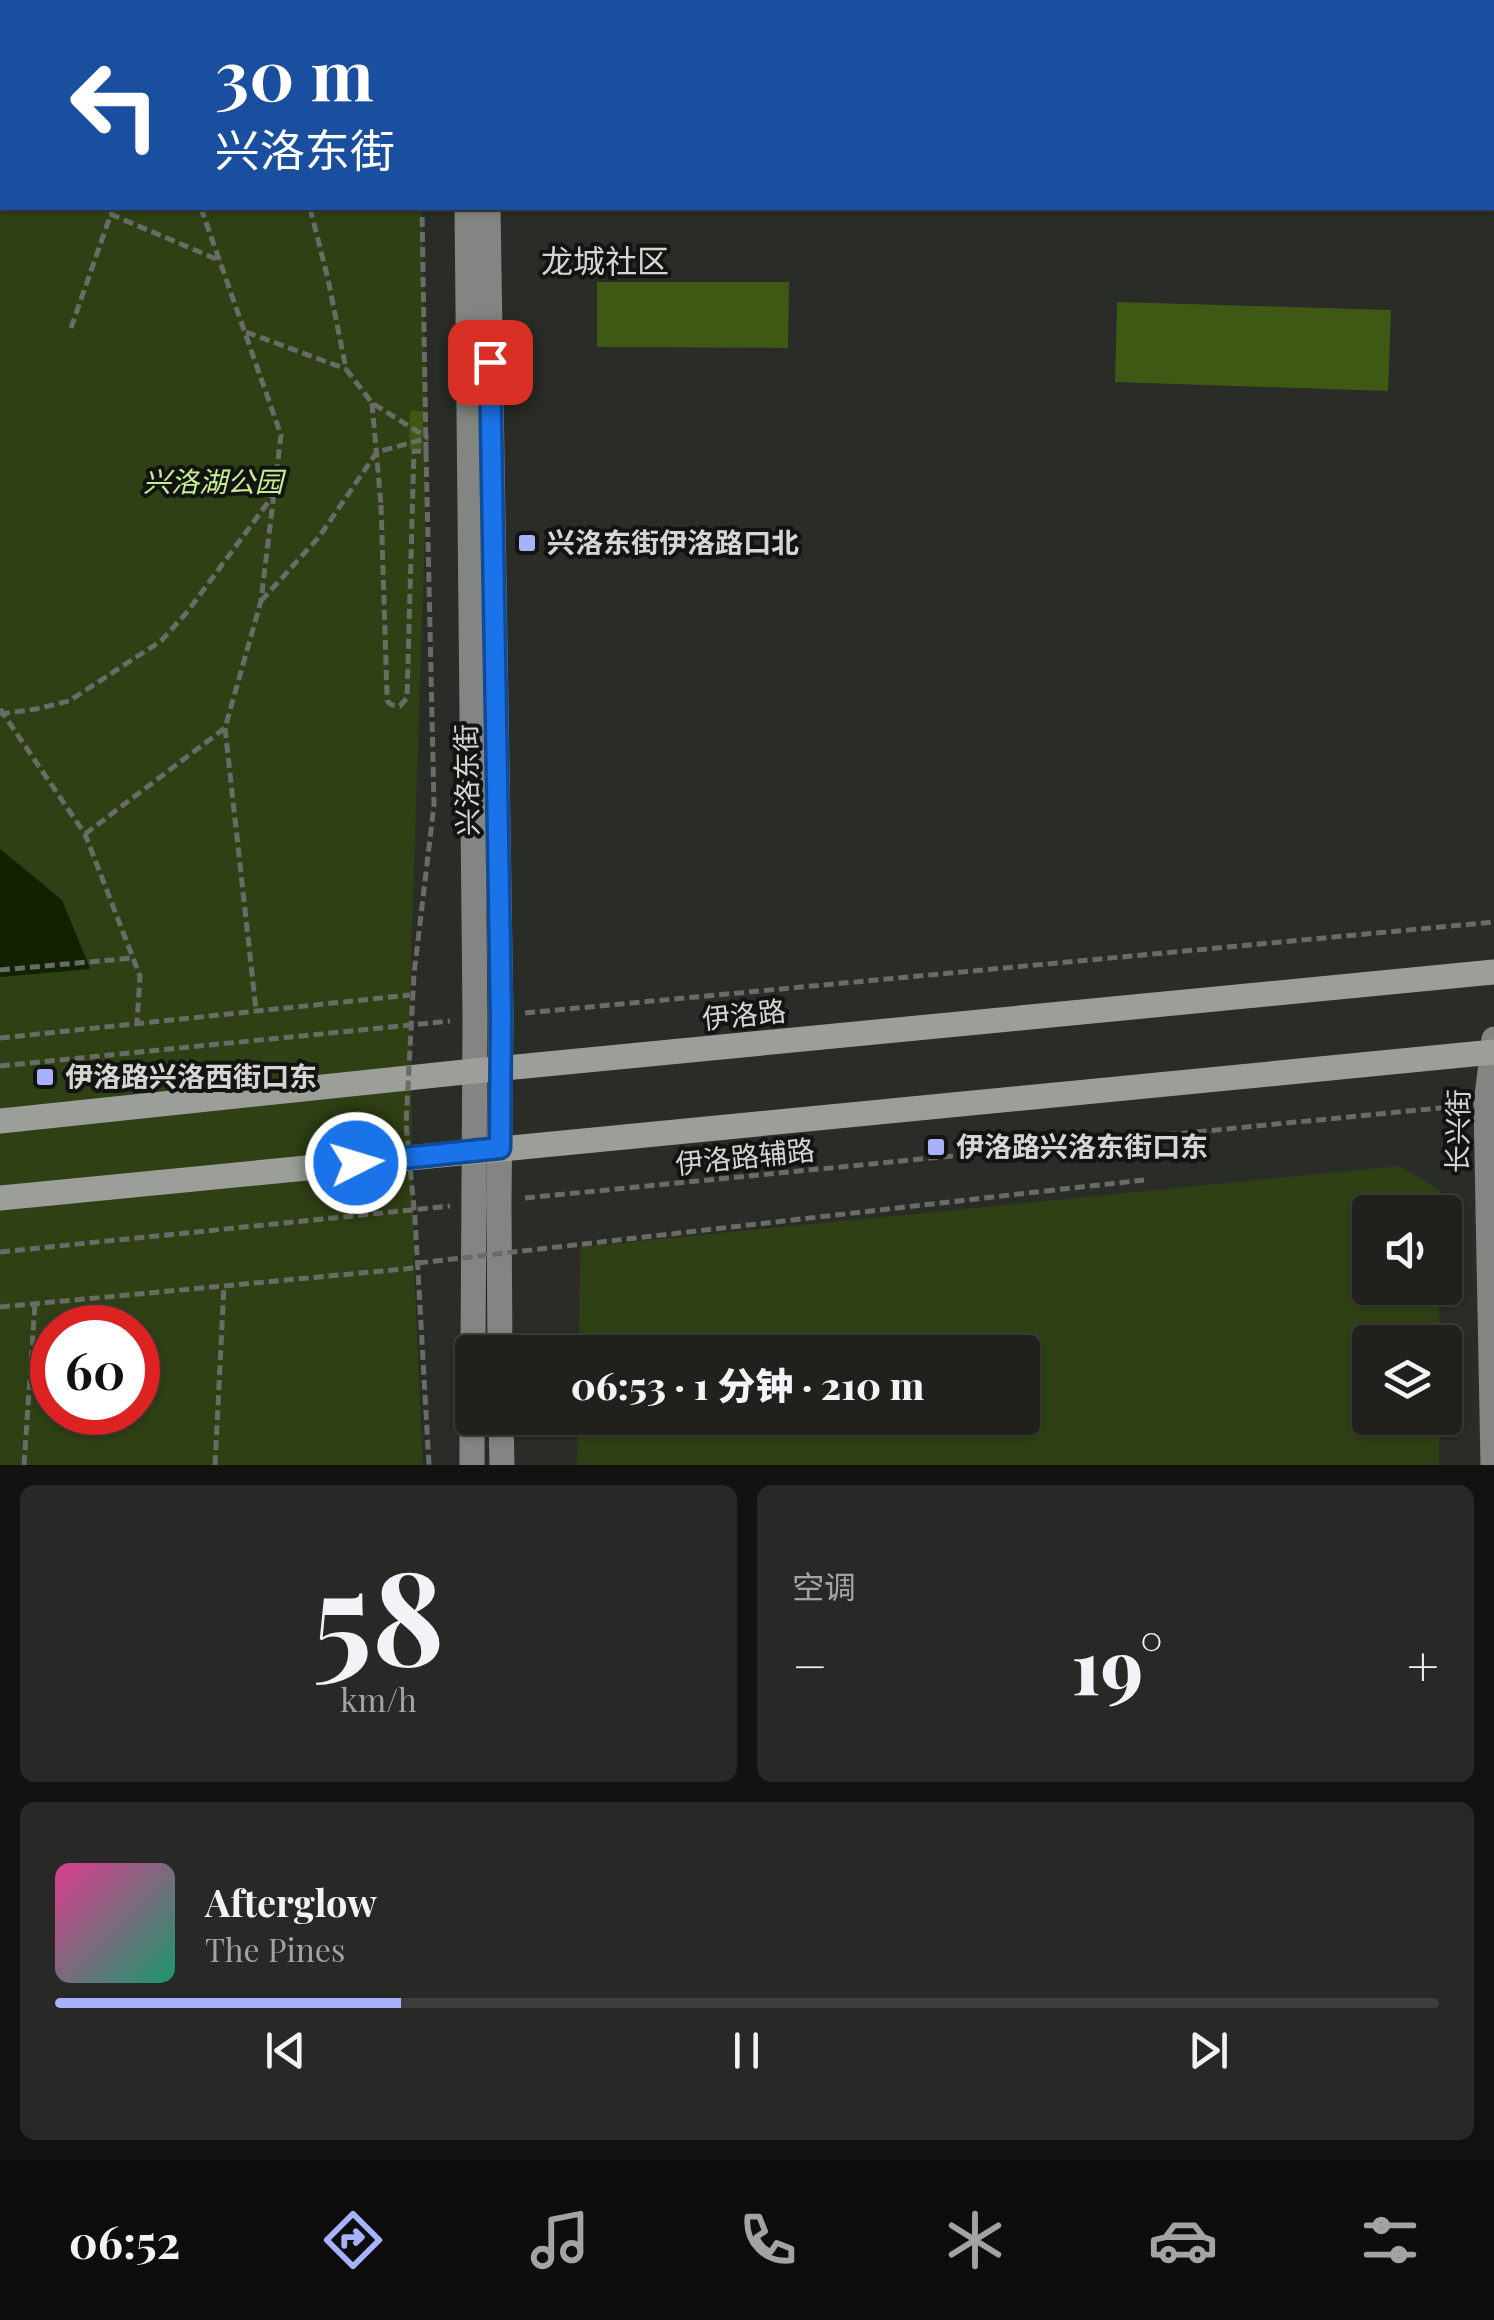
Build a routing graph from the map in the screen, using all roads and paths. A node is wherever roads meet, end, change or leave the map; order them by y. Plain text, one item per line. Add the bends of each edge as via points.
1 (202, 210) edge
2 (311, 210) edge
3 (422, 210) edge
4 (467, 210) edge
5 (488, 210) edge
6 (112, 211) edge
7 (221, 261) junction
8 (71, 328) dead end
9 (246, 332) junction
10 (346, 369) junction
11 (372, 404) junction
12 (377, 452) junction
13 (426, 452) junction
14 (274, 494) junction
15 (261, 601) junction
16 (1, 712) edge
17 (225, 728) junction
18 (85, 834) junction
19 (1494, 922) edge
20 (133, 958) junction
21 (0, 970) edge
22 (1494, 972) edge
23 (410, 994) dead end
24 (256, 1010) junction
25 (488, 1017) junction
26 (136, 1023) junction
27 (0, 1038) edge
28 (1493, 1047) edge
29 (0, 1066) edge
30 (487, 1070) junction
31 (1486, 1104) junction
32 (0, 1121) edge
33 (487, 1150) junction
34 (1144, 1180) dead end
35 (0, 1198) edge
36 (486, 1202) junction
37 (0, 1252) edge
38 (416, 1265) junction
39 (224, 1286) junction
40 (35, 1304) junction
41 (0, 1307) edge
42 (474, 1335) edge
43 (498, 1335) edge
44 (472, 1435) edge
45 (501, 1435) edge
46 (24, 1465) edge
47 (215, 1465) edge
48 (430, 1465) edge
49 (472, 1465) edge
50 (502, 1465) edge
51 (1493, 1465) edge

1 - 7 path
2 - 10 path
3 - 13 path, bridge
4 - 25 street, 兴洛东街
5 - 25 street, 兴洛东街
6 - 7 path
6 - 8 path
7 - 9 path
9 - 10 path
9 - 14 path via 281,435
10 - 11 path
11 - 12 path
11 - 12 path via 428,438
12 - 13 path, bridge via 386,696 400,706 407,698 414,452
12 - 15 path via 319,537
13 - 38 path, bridge via 434,805 414,974 406,1124
14 - 15 path
14 - 16 path via 161,640 69,701
15 - 17 path
16 - 18 path
17 - 18 path
17 - 24 path
18 - 20 path
19 - 25 path
20 - 21 path
20 - 26 path via 140,976
22 - 30 main road, 伊洛路
23 - 24 path
24 - 26 path
25 - 29 path
25 - 30 street, 兴洛东街
26 - 27 path
28 - 31 street, 长兴街
28 - 33 main road
30 - 32 main road, 伊洛路
30 - 33 street, 兴洛东街
31 - 36 path, 伊洛路辅路
31 - 51 street, 长兴街
33 - 35 main road
33 - 36 street, 兴洛东街
34 - 38 path, bridge
36 - 37 path, 伊洛路辅路
36 - 42 street, 兴洛东街
36 - 43 street, 兴洛东街
38 - 39 path
38 - 48 path, bridge
39 - 40 path
39 - 47 path
40 - 41 path
40 - 46 path
44 - 49 street
45 - 50 street

